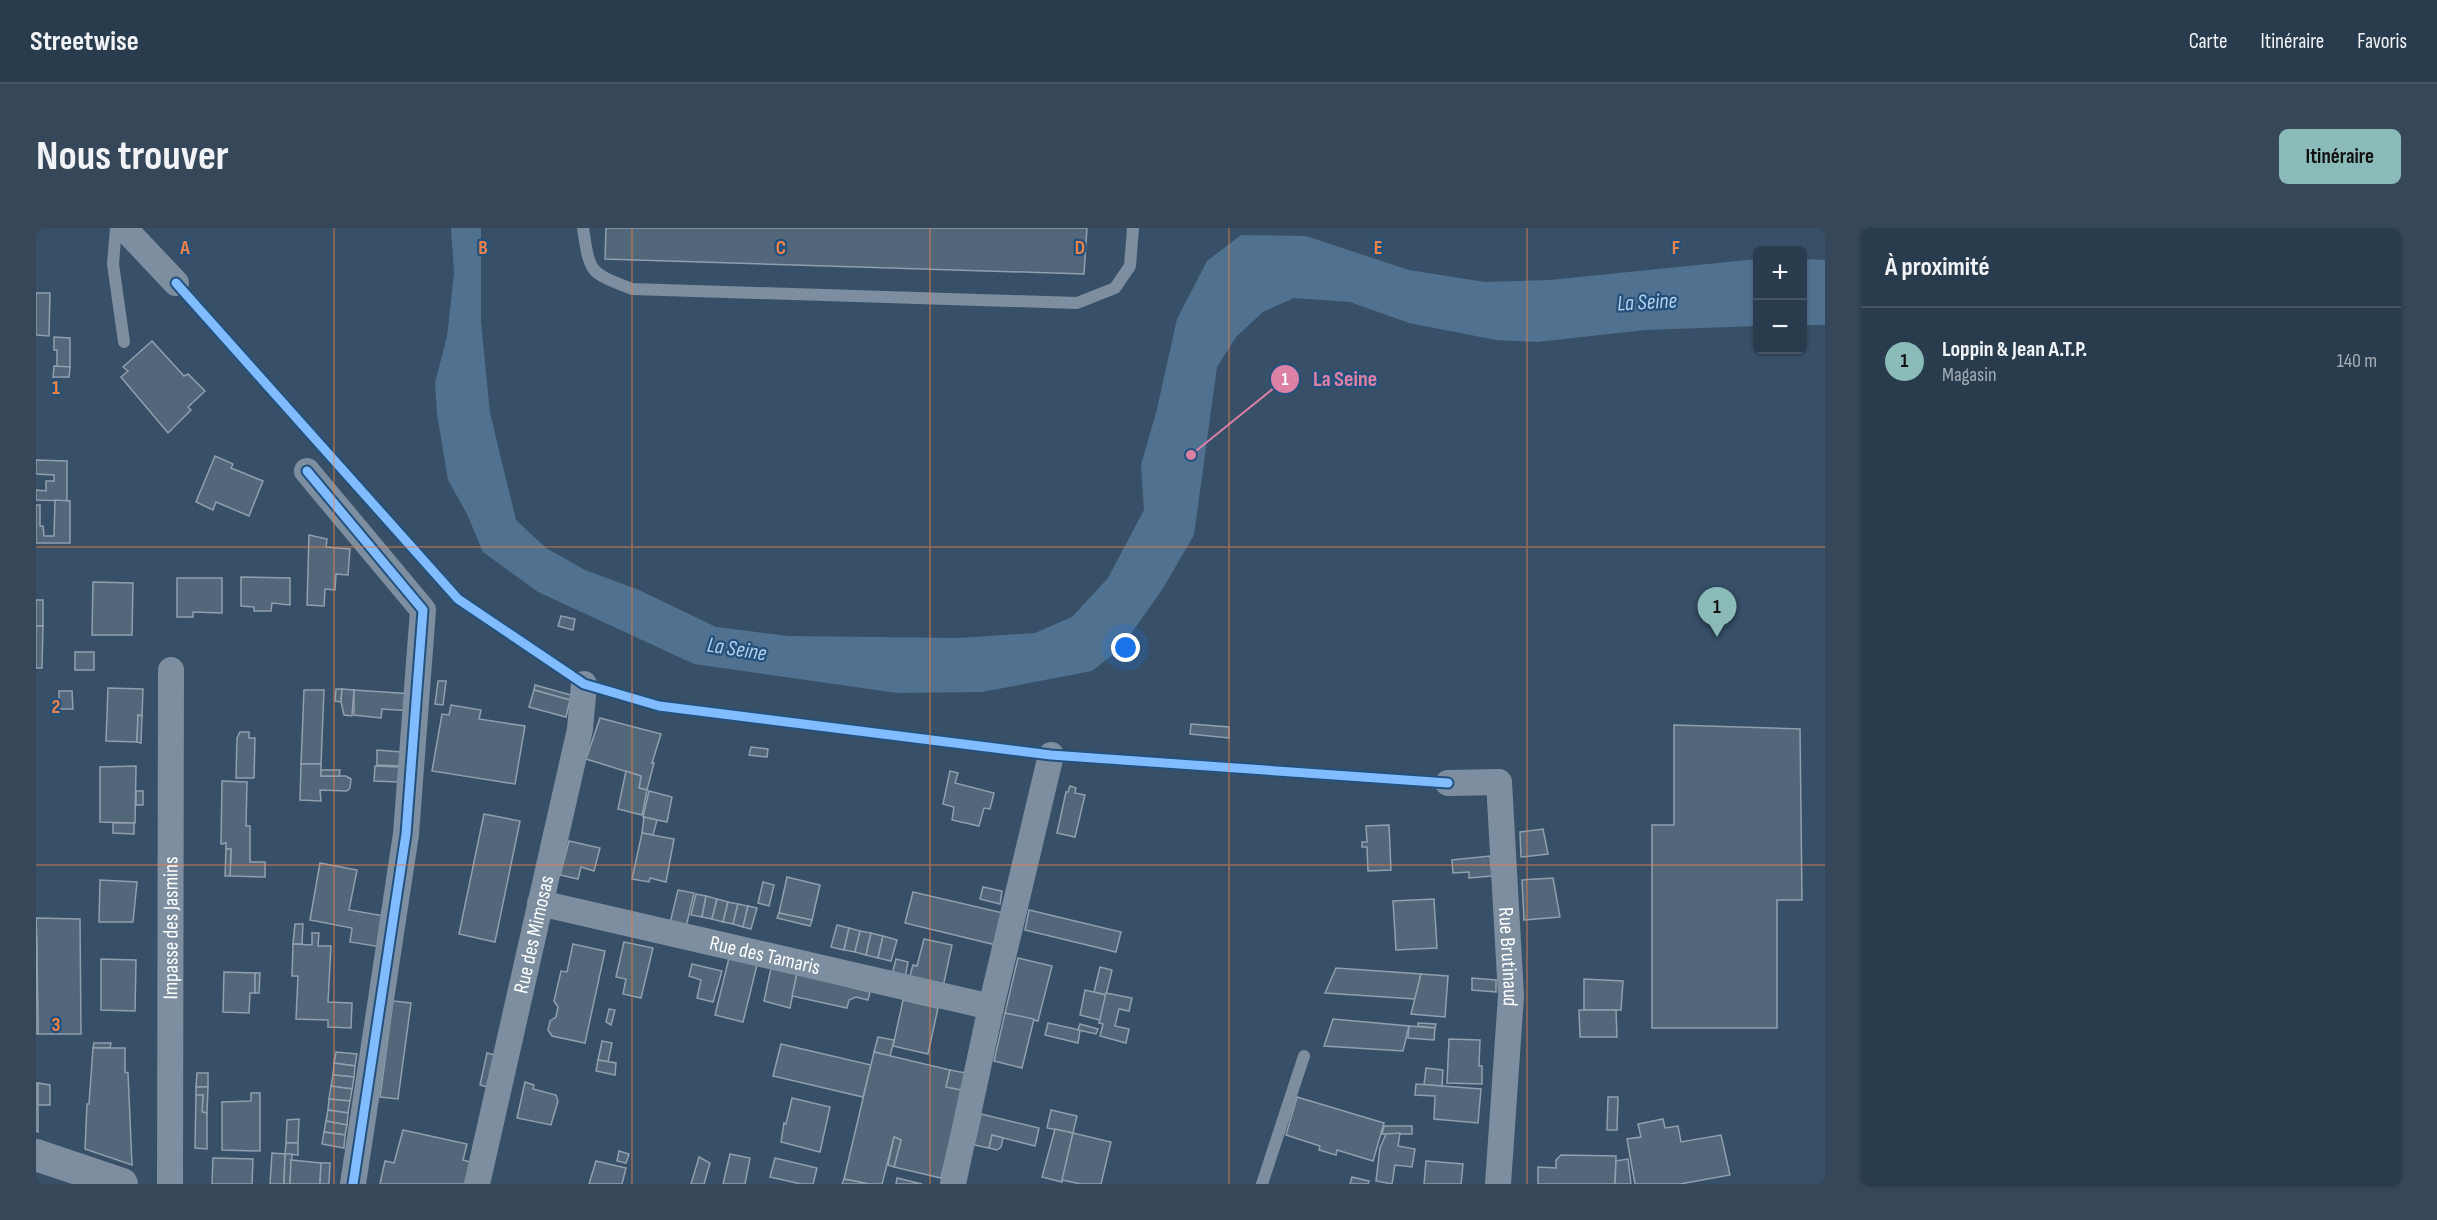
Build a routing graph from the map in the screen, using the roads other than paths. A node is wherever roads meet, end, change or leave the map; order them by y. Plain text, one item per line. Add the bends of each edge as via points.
1 (116, 228) edge
2 (124, 228) edge
3 (583, 228) edge
4 (1133, 228) edge
5 (176, 283) dead end
6 (124, 342) dead end
7 (307, 471) dead end
8 (171, 670) dead end
9 (584, 684) dead end
10 (1052, 755) dead end
11 (1448, 783) dead end
12 (540, 903) junction
13 (991, 1006) junction
14 (1304, 1056) dead end
15 (36, 1155) edge
16 (122, 1184) edge
17 (170, 1184) edge
18 (353, 1184) edge
19 (477, 1184) edge
20 (953, 1184) edge
21 (1262, 1184) edge
22 (1498, 1184) edge

1 - 6 lane via 113,264
2 - 5 street
3 - 4 lane via 588,262 600,276 632,289 1077,303 1115,288 1130,266
7 - 18 street via 423,610 406,834
8 - 17 street, Impasse des Jasmins
9 - 12 street, Rue des Mimosas via 580,729
10 - 13 street
11 - 22 street, Rue Brutinaud via 1499,782 1511,996
12 - 13 street, Rue des Tamaris
12 - 19 street, Rue des Mimosas
13 - 20 street
14 - 21 lane
15 - 16 street

